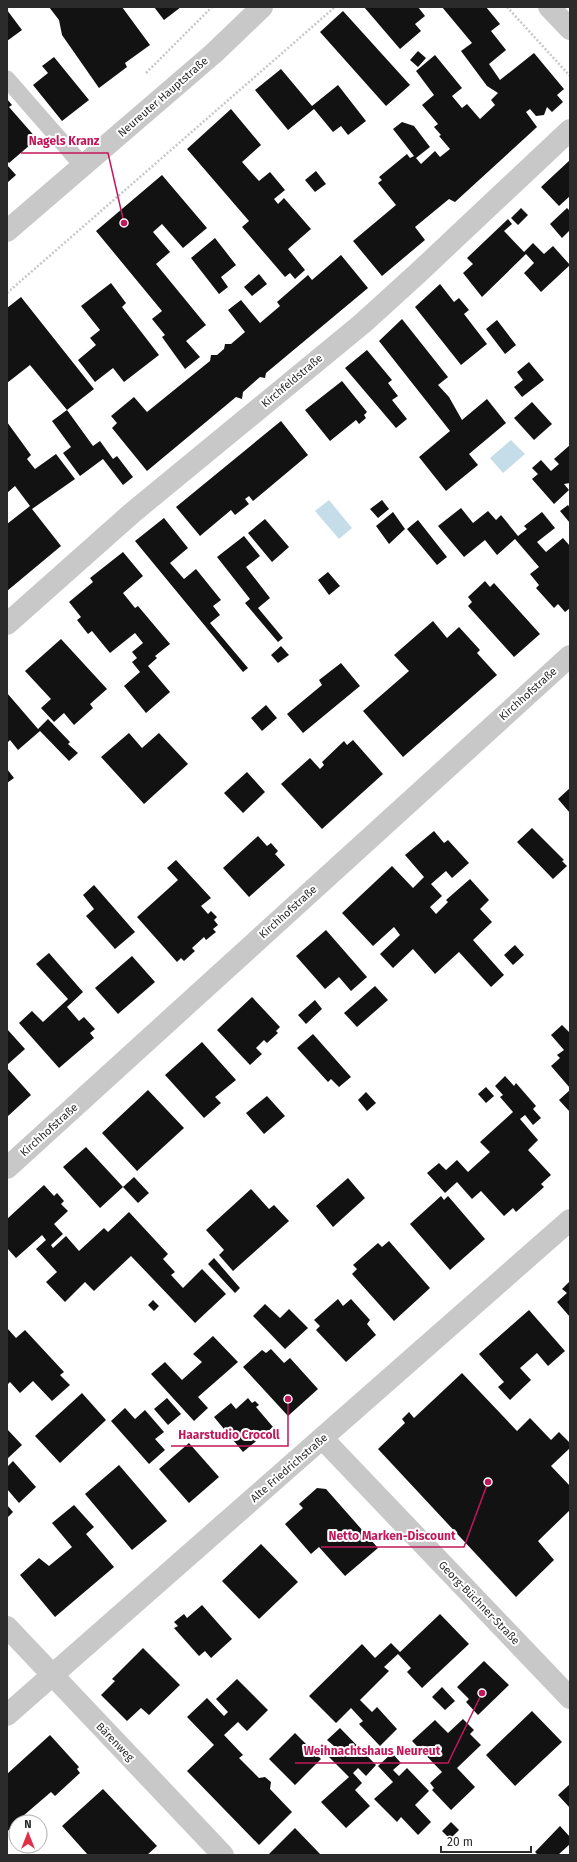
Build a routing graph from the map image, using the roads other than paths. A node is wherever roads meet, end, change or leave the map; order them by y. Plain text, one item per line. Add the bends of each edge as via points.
1 (262, 7) edge
2 (549, 7) edge
3 (570, 29) edge
4 (7, 79) edge
5 (570, 130) edge
6 (83, 166) junction
7 (7, 231) edge
8 (7, 624) edge
9 (570, 656) edge
10 (7, 1168) edge
11 (570, 1220) edge
12 (322, 1438) junction
13 (7, 1627) edge
14 (51, 1675) junction
15 (570, 1698) edge
16 (7, 1715) edge
17 (223, 1855) edge

1 - 6 street, Neureuter Hauptstraße via 214,53
2 - 3 street
4 - 6 lane
5 - 8 street, Kirchfeldstraße via 363,323 132,513
6 - 7 street, Neureuter Hauptstraße
9 - 10 street, Kirchhofstraße
11 - 12 street, Alte Friedrichstraße
12 - 14 street, Alte Friedrichstraße
12 - 15 street, Georg-Büchner-Straße
13 - 14 street, Bärenweg
14 - 16 street, Alte Friedrichstraße
14 - 17 street, Bärenweg

